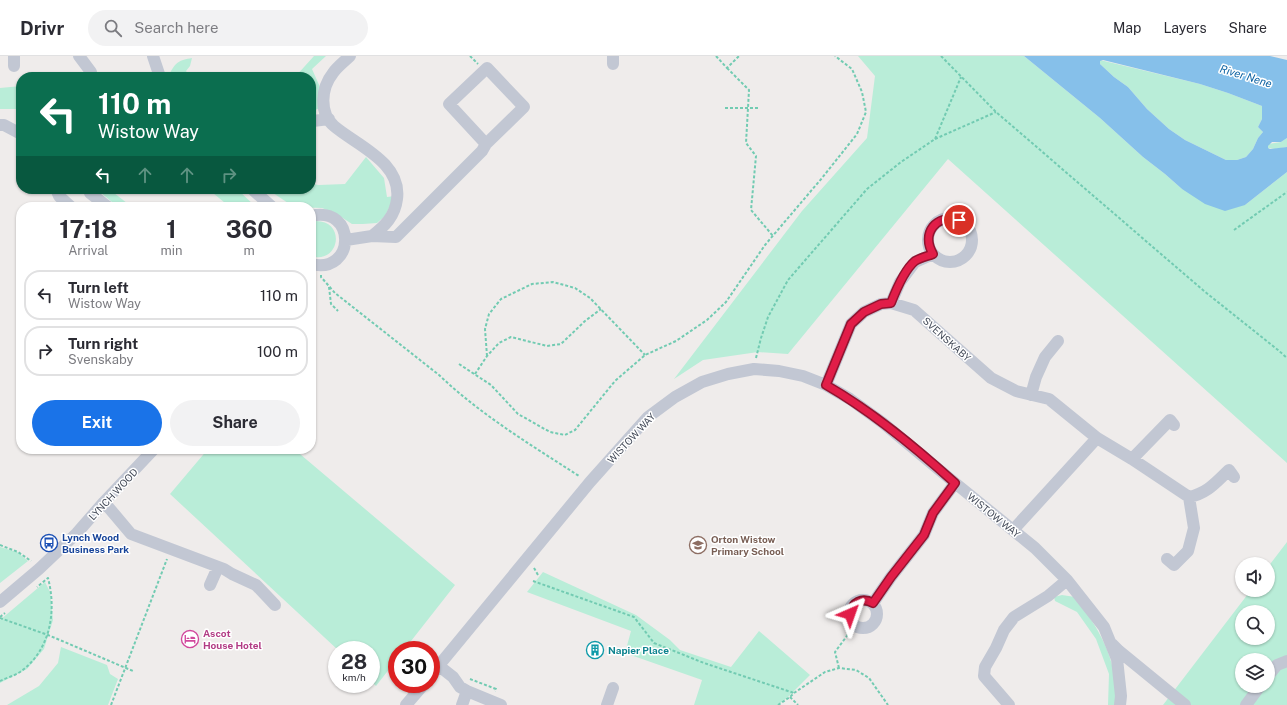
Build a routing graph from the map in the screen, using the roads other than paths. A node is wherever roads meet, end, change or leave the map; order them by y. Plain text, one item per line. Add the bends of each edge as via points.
1 (79, 56) edge
2 (156, 56) edge
3 (350, 56) edge
4 (91, 72) dead end
5 (159, 72) edge
6 (329, 119) junction
7 (316, 121) edge
8 (0, 126) edge
9 (16, 131) edge
10 (486, 144) junction
11 (58, 194) edge
12 (91, 194) edge
13 (258, 194) edge
14 (66, 202) edge
15 (100, 202) edge
16 (266, 202) edge
17 (316, 215) edge
18 (372, 236) junction
19 (346, 240) junction
20 (933, 254) dead end
21 (316, 265) edge
22 (891, 303) junction
23 (1058, 341) dead end
24 (826, 385) junction
25 (1031, 395) junction
26 (1169, 420) dead end
27 (1097, 438) junction
28 (149, 454) edge
29 (1132, 459) junction
30 (1229, 470) dead end
31 (955, 483) junction
32 (1189, 497) junction
33 (104, 502) junction
34 (1013, 530) junction
35 (1167, 559) dead end
36 (221, 568) junction
37 (1067, 580) junction
38 (210, 585) dead end
39 (0, 602) edge
40 (873, 603) junction
41 (276, 605) dead end
42 (1109, 640) junction
43 (1287, 661) edge
44 (440, 665) edge
45 (1275, 667) edge
46 (440, 673) edge
47 (613, 688) dead end
48 (467, 691) junction
49 (416, 693) edge
50 (1255, 693) edge
51 (406, 705) edge
52 (458, 705) edge
53 (463, 705) edge
54 (501, 705) edge
55 (607, 705) edge
56 (1009, 705) edge
57 (1120, 705) edge
58 (1185, 705) edge
59 (1246, 705) edge

1 - 4 street
2 - 5 street
3 - 6 street via 333,72 325,87 323,100
6 - 7 street
6 - 18 street via 332,125 377,157 387,167 397,186 398,194 392,215
8 - 9 street via 4,125
10 - 10 street via 448,104 487,68 524,107
10 - 18 street via 396,237
11 - 14 street
12 - 15 street
13 - 16 street
17 - 19 street via 325,215 337,221 345,233
18 - 19 street
19 - 21 street via 343,252 335,261 323,266
20 - 22 street via 915,262 907,271
22 - 24 street via 881,304 864,312 851,324
22 - 25 street, SVENSKABY via 914,310 991,378 1016,391
23 - 25 street via 1045,357
24 - 31 street, WISTOW WAY via 883,423
24 - 44 street, WISTOW WAY via 803,376 754,369 702,382 675,397 648,417 590,482
25 - 27 street, SVENSKABY via 1049,399
26 - 29 street
27 - 29 street, SVENSKABY
27 - 34 street
28 - 33 street, LYNCH WOOD
29 - 32 street, SVENSKABY
30 - 32 street via 1210,488 1199,495
31 - 34 street, WISTOW WAY
31 - 40 street via 933,513 924,535
32 - 35 street via 1194,528 1188,551 1174,565
33 - 36 street via 130,534
33 - 39 street, LYNCH WOOD via 57,553
34 - 37 street, WISTOW WAY
36 - 38 street
36 - 41 street via 256,585
37 - 42 street, WISTOW WAY via 1104,626
37 - 56 street via 1048,596 1014,617 1004,630 985,667 984,676
40 - 40 street via 860,600 853,605 850,618 855,625 864,628 876,621 877,612
42 - 57 street, WISTOW WAY via 1116,659
42 - 58 street via 1118,651
43 - 45 street
46 - 48 street via 454,677 460,687
47 - 55 street
48 - 53 street
48 - 54 street
49 - 51 street
50 - 59 street
52 - 53 street

